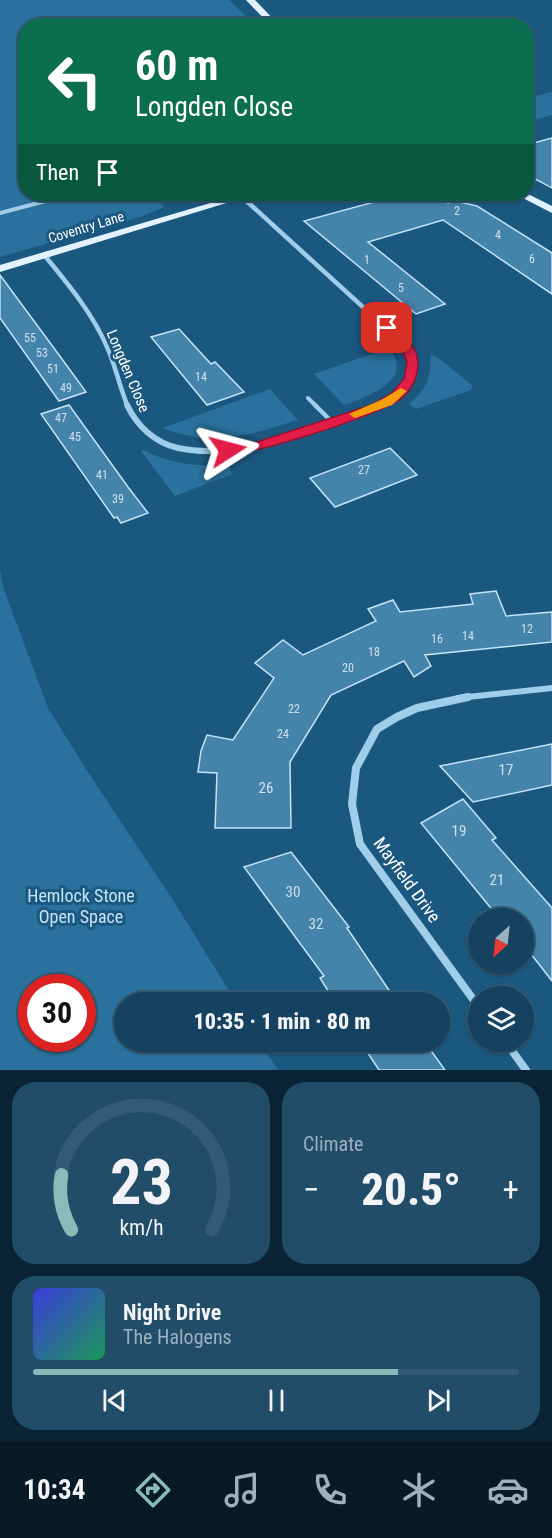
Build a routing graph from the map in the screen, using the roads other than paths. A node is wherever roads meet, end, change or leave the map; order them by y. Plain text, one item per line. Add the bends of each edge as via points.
1 (250, 0) edge
2 (268, 18) edge
3 (45, 201) edge
4 (226, 201) edge
5 (252, 201) edge
6 (534, 201) edge
7 (552, 210) edge
8 (0, 213) edge
9 (45, 256) junction
10 (0, 270) edge
11 (308, 398) dead end
12 (332, 422) junction
13 (552, 688) edge
14 (468, 992) edge
15 (513, 1052) edge
16 (526, 1070) edge

1 - 2 main road
3 - 8 lane
4 - 9 main road, Coventry Lane
5 - 12 street, Longden Close via 404,343 411,355 410,380 395,397
6 - 7 main road
9 - 10 main road, Coventry Lane
9 - 12 street, Longden Close via 93,321 106,344 132,416 154,439 192,450 241,449
11 - 12 lane
13 - 14 street, Mayfield Drive via 430,704 402,715 377,728 361,755 351,786 351,815 360,843
15 - 16 street

